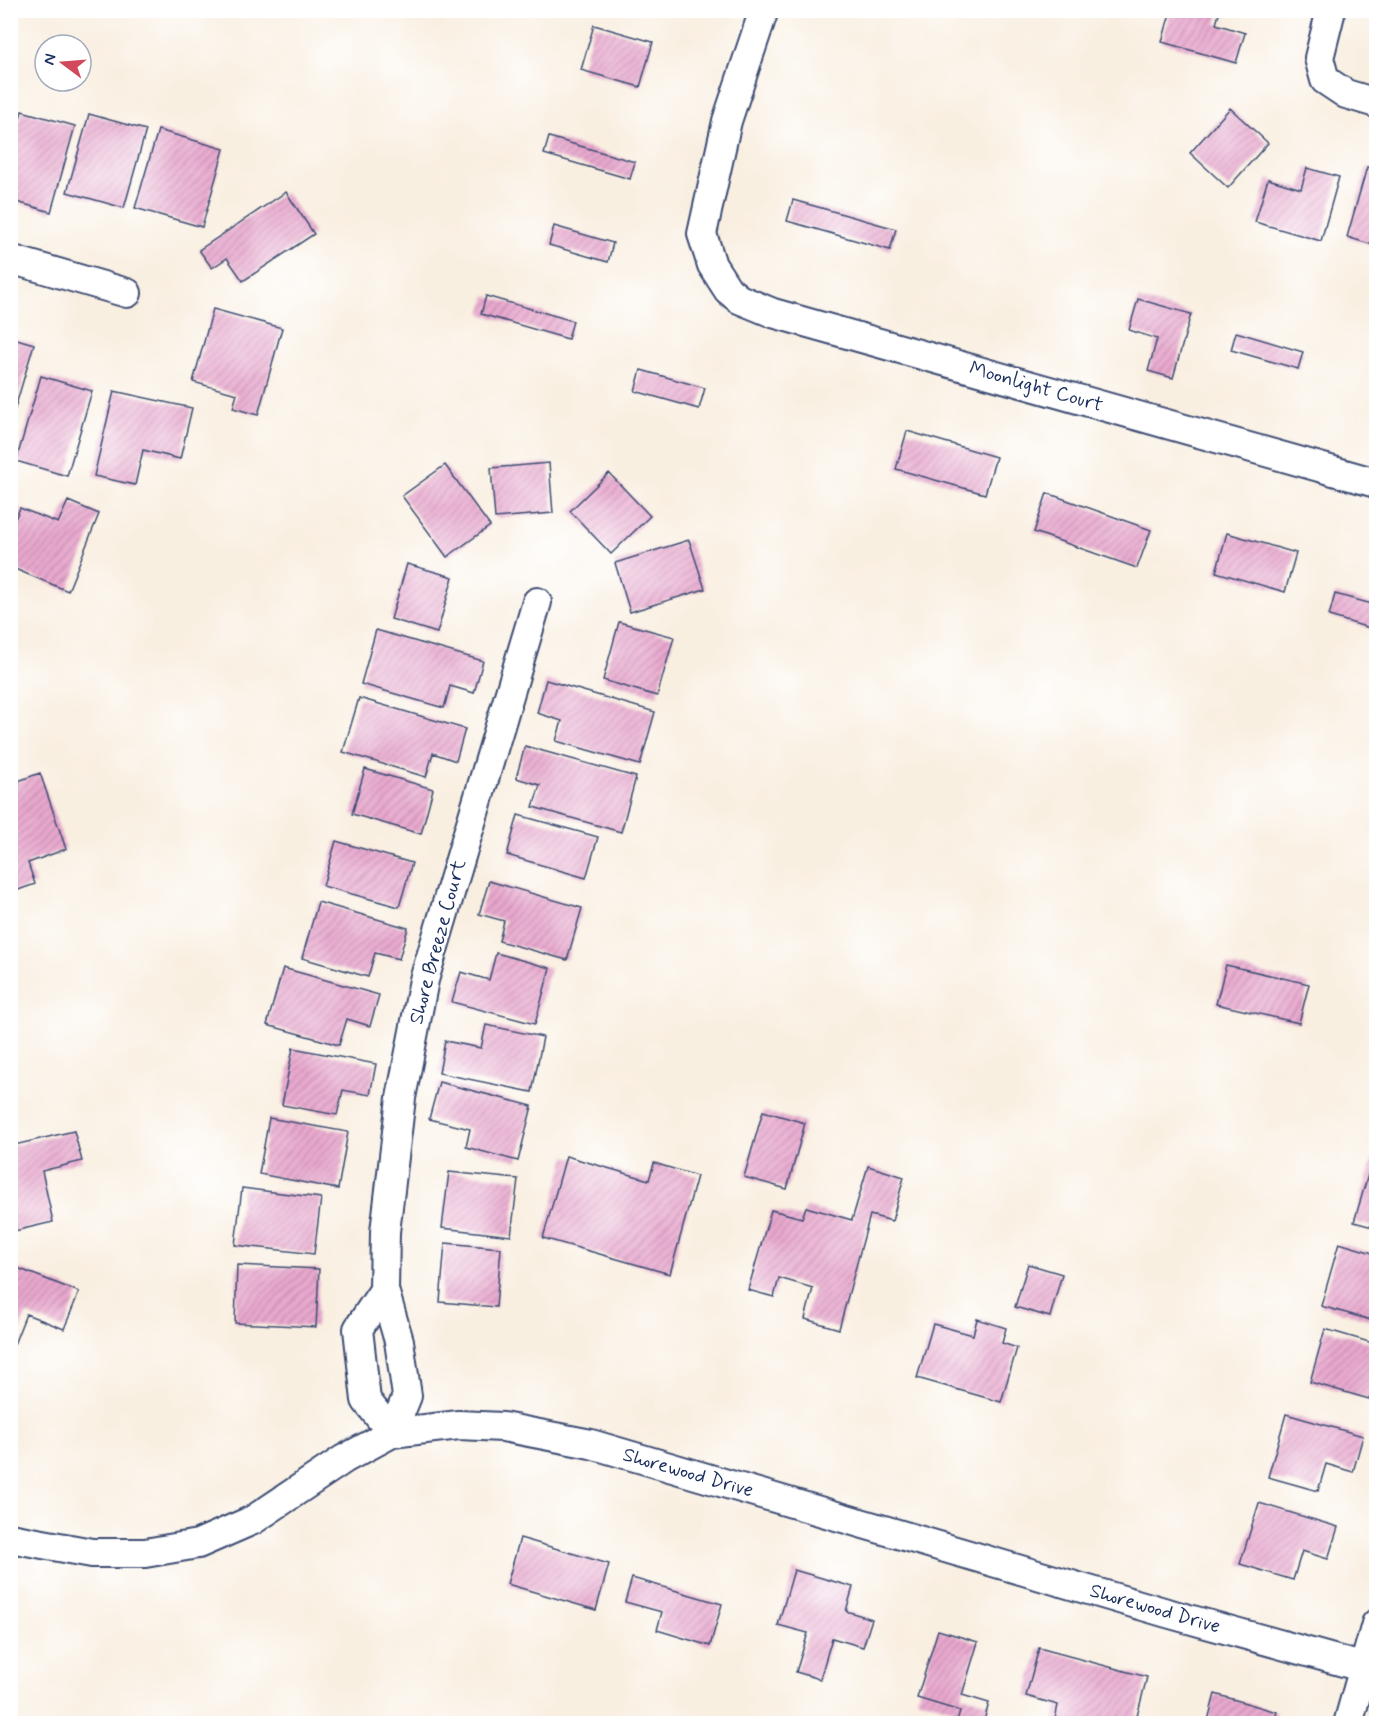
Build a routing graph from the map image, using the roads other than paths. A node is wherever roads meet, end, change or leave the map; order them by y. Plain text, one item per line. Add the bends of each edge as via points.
1 (764, 10) edge
2 (1330, 10) edge
3 (1377, 103) edge
4 (10, 259) edge
5 (127, 293) dead end
6 (1377, 483) edge
7 (537, 602) dead end
8 (384, 1290) junction
9 (392, 1433) junction
10 (10, 1538) edge
11 (1377, 1624) edge
12 (1370, 1669) edge
13 (1348, 1724) edge

1 - 6 street, Moonlight Court via 727,121 702,234 712,265 728,290 739,299 773,313
2 - 3 street via 1319,58 1325,80 1346,94
4 - 5 street
7 - 8 street, Shore Breeze Court via 424,980 401,1098 385,1232
8 - 9 street, Shore Breeze Court via 399,1341 407,1396
8 - 9 street via 358,1329 366,1400
9 - 10 street, Shorewood Drive via 344,1459 254,1520 198,1544 145,1552 92,1553
9 - 12 street, Shorewood Drive via 459,1425 503,1427 591,1444
11 - 12 street
12 - 13 street

